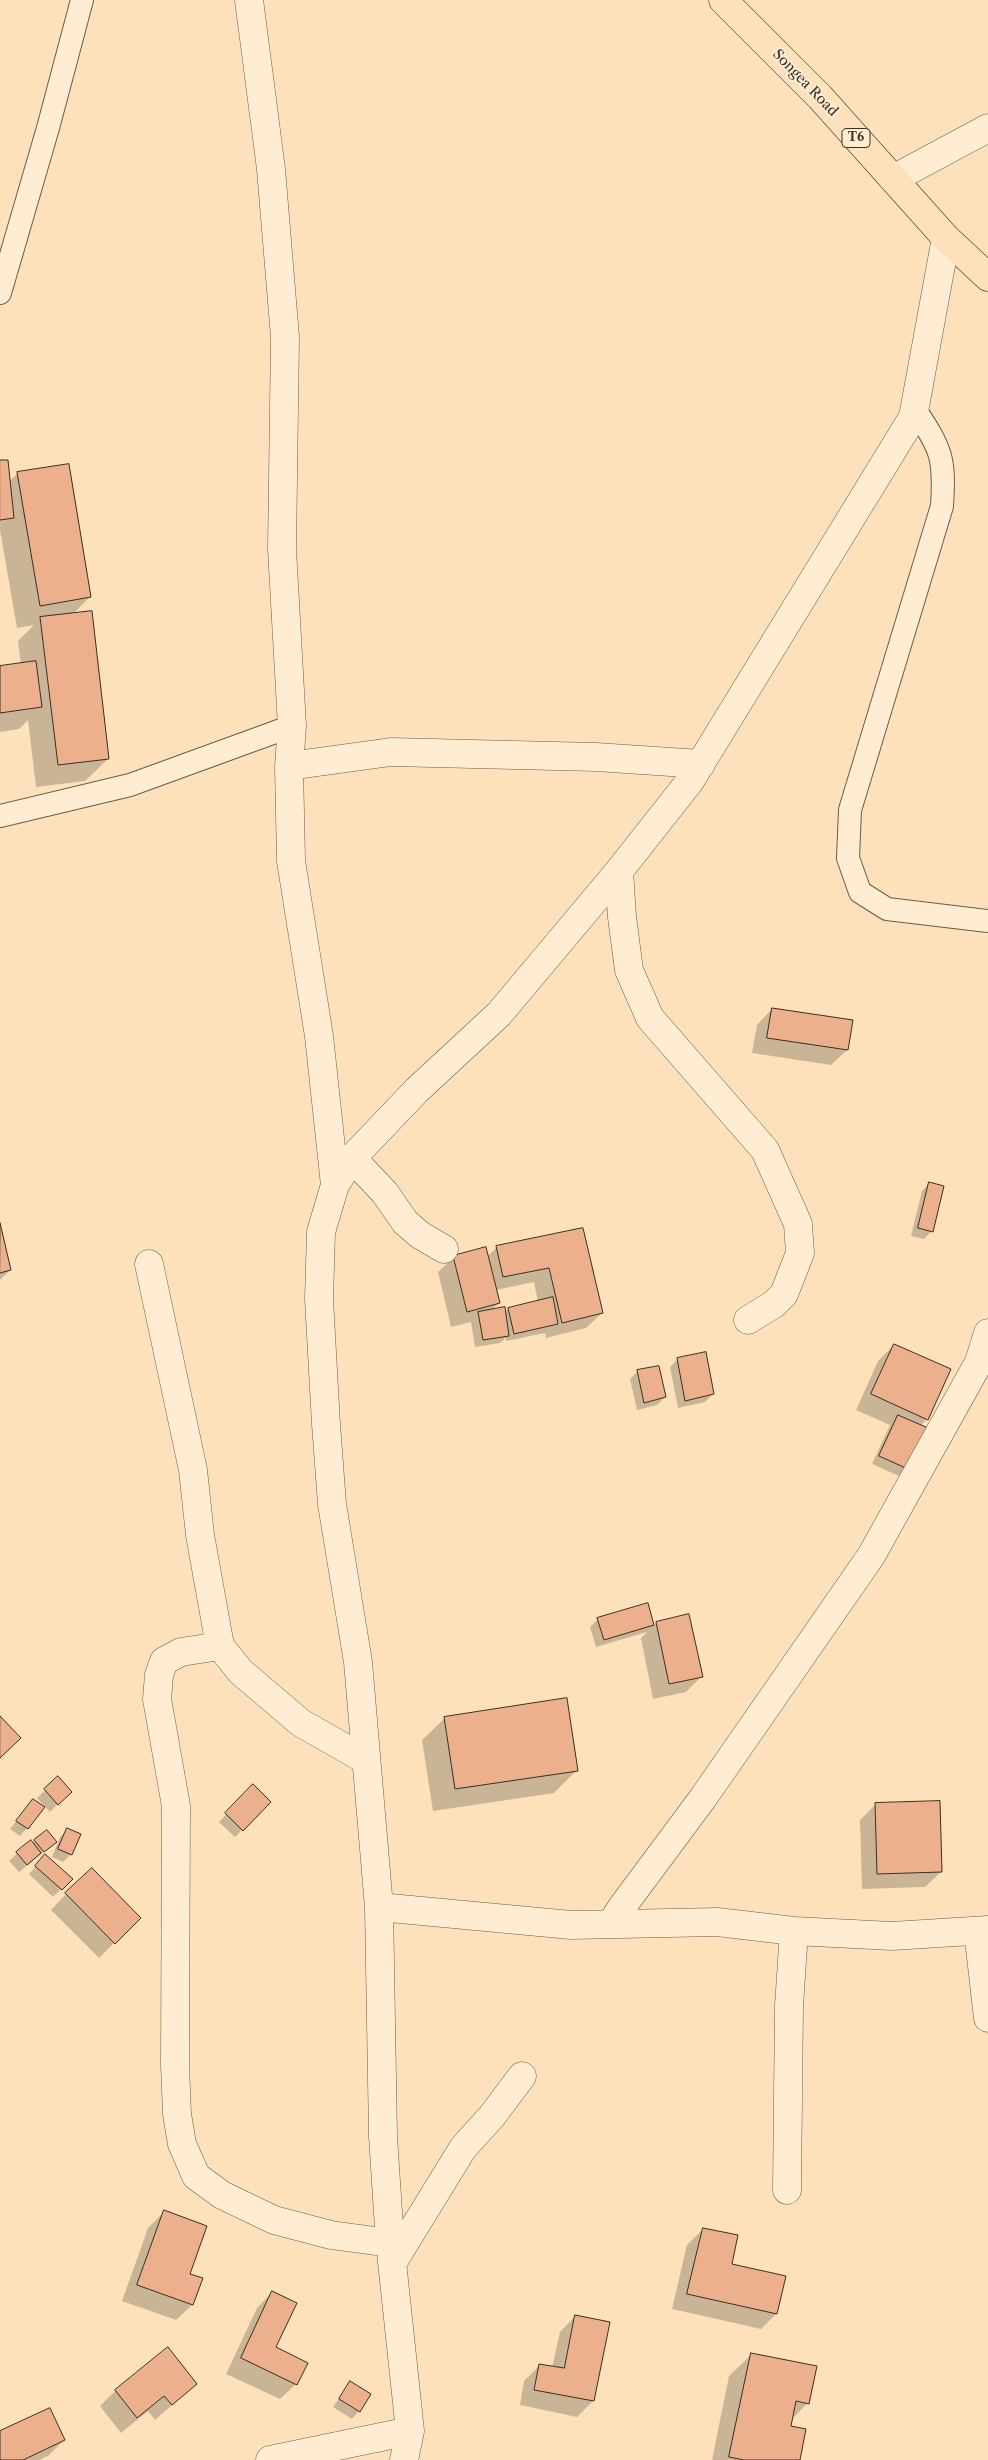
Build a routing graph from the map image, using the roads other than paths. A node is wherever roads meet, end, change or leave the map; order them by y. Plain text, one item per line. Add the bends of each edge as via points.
1 (82, 0) edge
2 (249, 0) edge
3 (723, 0) edge
4 (988, 128) edge
5 (893, 179) junction
6 (946, 238) junction
7 (988, 277) edge
8 (0, 293) edge
9 (916, 411) junction
10 (292, 726) junction
11 (701, 764) junction
12 (289, 766) junction
13 (0, 816) edge
14 (619, 871) junction
15 (988, 921) edge
16 (352, 1158) junction
17 (335, 1185) junction
18 (444, 1249) dead end
19 (149, 1264) dead end
20 (748, 1320) dead end
21 (988, 1332) edge
22 (220, 1646) junction
23 (366, 1760) junction
24 (379, 1908) junction
25 (611, 1924) junction
26 (983, 1930) edge
27 (794, 1931) junction
28 (988, 2018) edge
29 (522, 2076) dead end
30 (787, 2190) dead end
31 (391, 2253) junction
32 (410, 2431) junction
33 (270, 2460) edge
34 (404, 2460) edge

1 - 8 lane
2 - 10 street via 271,169 286,337 282,549
3 - 5 highway, Songea Road / T6 via 820,97
4 - 5 street
5 - 6 highway, Songea Road / T6
6 - 7 highway, Songea Road / T6
6 - 9 street
9 - 11 street
9 - 15 lane via 935,440 944,468 942,506 850,810 848,858 860,892 887,908
10 - 12 street
10 - 13 lane via 130,785
11 - 12 street via 596,757 391,752
11 - 14 street
12 - 17 street via 291,861 319,1036
14 - 16 street via 499,1014 417,1090
14 - 20 street via 629,970 650,1018 766,1150 798,1224 800,1253 784,1294
16 - 17 street
16 - 18 street via 406,1222
17 - 23 street via 321,1232 319,1309 332,1504 358,1662
19 - 22 street via 193,1470 200,1535
21 - 25 street via 979,1362 871,1556
22 - 23 street via 241,1672 301,1723
22 - 31 street via 181,1652 164,1661 157,1699 176,1806 175,2065 182,2144 196,2176 222,2195 274,2220
23 - 24 street
24 - 25 street via 571,1925
24 - 31 street via 384,2136
25 - 27 street via 717,1922
26 - 27 street via 892,1936
26 - 28 street
27 - 30 street via 789,2006
29 - 31 street via 463,2148
31 - 32 street
32 - 33 street
32 - 34 street

